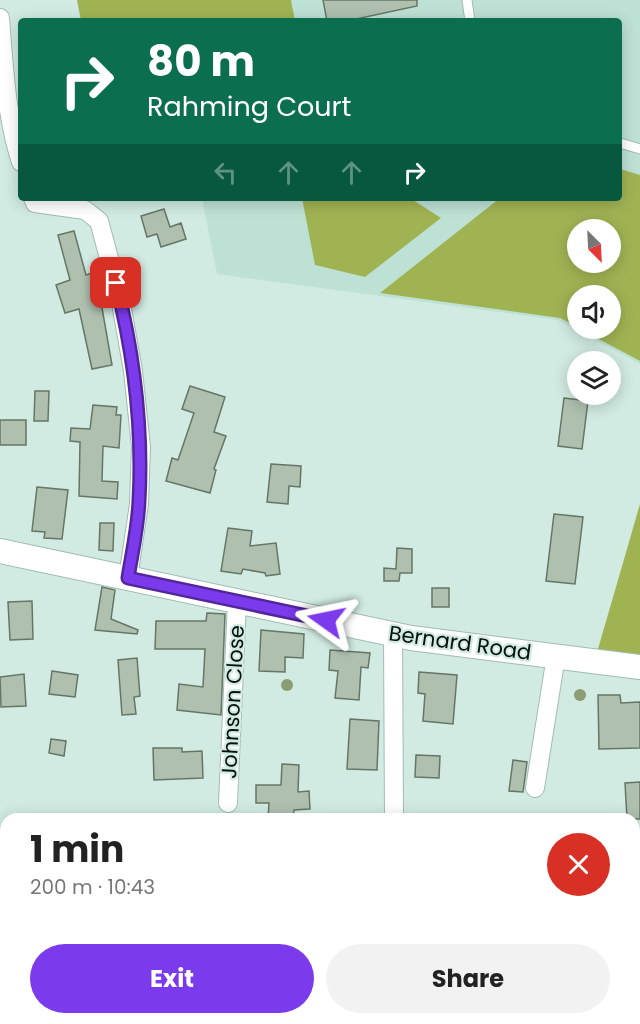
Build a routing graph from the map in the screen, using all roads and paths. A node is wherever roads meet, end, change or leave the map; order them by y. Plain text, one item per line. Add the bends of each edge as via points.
1 (467, 0) edge
2 (0, 18) edge
3 (470, 18) edge
4 (622, 144) edge
5 (640, 149) edge
6 (18, 152) edge
7 (34, 201) edge
8 (0, 551) edge
9 (128, 578) junction
10 (237, 601) junction
11 (393, 634) junction
12 (556, 656) junction
13 (640, 666) edge
14 (535, 788) dead end
15 (228, 803) dead end
16 (394, 813) edge

1 - 3 lane
2 - 6 street
4 - 5 lane
7 - 9 street via 85,210 99,221 113,273 133,371 141,447 139,504
8 - 9 main road, Bernard Road
9 - 10 main road, Bernard Road
10 - 11 main road, Bernard Road
10 - 15 street, Johnson Close
11 - 12 main road, Bernard Road
11 - 16 street
12 - 13 main road, Bernard Road
12 - 14 street

